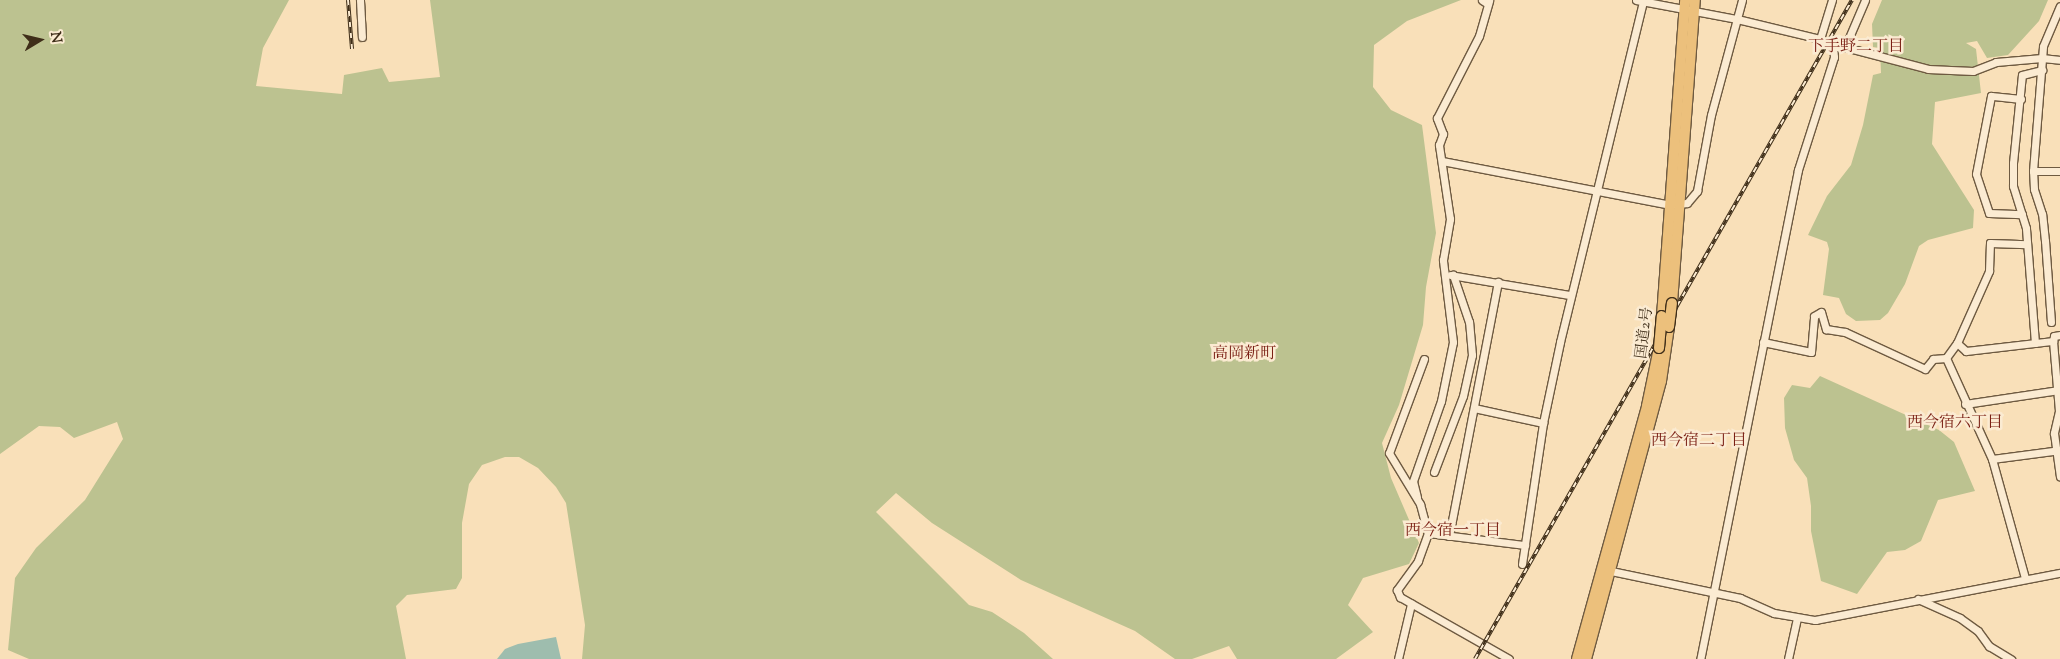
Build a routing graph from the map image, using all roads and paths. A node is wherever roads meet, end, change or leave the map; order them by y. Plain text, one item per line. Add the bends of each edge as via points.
1 (360, 0) edge
2 (1742, 0) edge
3 (1832, 0) edge
4 (1865, 0) edge
5 (1486, 1) edge
6 (1639, 1) edge
7 (1690, 4) edge
8 (2060, 6) edge
9 (1737, 19) junction
10 (362, 38) dead end
11 (1820, 39) junction
12 (1833, 47) junction
13 (1845, 47) junction
14 (2042, 58) junction
15 (2060, 60) edge
16 (2042, 70) junction
17 (2021, 99) junction
18 (1442, 161) junction
19 (2033, 171) junction
20 (2060, 171) edge
21 (1597, 188) junction
22 (1675, 206) junction
23 (2022, 214) junction
24 (2027, 244) junction
25 (1445, 274) junction
26 (1453, 275) junction
27 (1498, 282) junction
28 (1570, 295) junction
29 (2051, 322) dead end
30 (2060, 335) edge
31 (2053, 341) junction
32 (1763, 342) junction
33 (1957, 343) junction
34 (2035, 343) junction
35 (1946, 358) junction
36 (1424, 359) dead end
37 (2059, 377) edge
38 (2059, 390) junction
39 (1964, 404) junction
40 (1474, 408) junction
41 (1543, 424) junction
42 (2059, 450) edge
43 (1992, 459) junction
44 (1434, 472) dead end
45 (2060, 477) edge
46 (1417, 497) junction
47 (1428, 534) junction
48 (1449, 536) junction
49 (1525, 545) junction
50 (1522, 564) dead end
51 (1611, 571) junction
52 (2060, 573) edge
53 (2025, 578) junction
54 (1712, 592) junction
55 (1916, 598) junction
56 (1412, 604) junction
57 (1797, 618) junction
58 (1398, 659) edge
59 (1509, 659) edge
60 (1577, 659) edge
61 (1586, 659) edge
62 (1700, 659) edge
63 (1788, 659) edge
64 (2009, 659) edge

1 - 10 street
2 - 9 street
3 - 11 street
4 - 13 street
5 - 18 street via 1480,36 1437,118 1443,134 1439,145
6 - 7 street
6 - 21 street
7 - 9 street
7 - 22 highway, 国道2号
8 - 14 street via 2043,46
9 - 11 street
9 - 22 street via 1711,115 1697,191 1694,198
11 - 12 street
12 - 13 street
12 - 32 street via 1834,57 1798,170
13 - 14 street via 1928,69 1973,71 1996,62
14 - 15 street
14 - 16 street
16 - 17 street via 2022,75
16 - 19 street
17 - 23 street via 2013,186
17 - 23 street via 1991,96 1976,174 1989,214
18 - 21 street
18 - 25 street via 1450,219 1443,260
19 - 20 street
19 - 29 street via 2034,189 2042,214
21 - 22 street
21 - 28 street
22 - 51 highway, 国道2号, bridge via 1672,303 1661,381
22 - 60 highway, 国道2号, bridge via 1659,348 1647,406
23 - 24 street
24 - 33 street via 1990,243 1989,272
24 - 34 street
25 - 26 street
25 - 46 street via 1453,342 1441,401 1413,481
26 - 27 street
26 - 44 street via 1470,322 1472,354 1463,396
27 - 28 street
27 - 40 street
28 - 41 street
30 - 31 street via 2054,336
31 - 34 street
31 - 37 street
32 - 35 street via 1811,352 1814,316 1821,312 1826,329 1845,332 1925,369 1933,359
32 - 54 street
33 - 34 street via 1966,351
33 - 35 street
35 - 39 street
36 - 46 street via 1389,453
37 - 38 street
38 - 39 street
38 - 42 street via 2054,433
39 - 43 street
40 - 41 street
40 - 48 street
41 - 49 street
42 - 43 street
42 - 45 street
43 - 53 street
46 - 47 street
47 - 48 street
47 - 56 street via 1418,561 1397,590 1400,597
48 - 49 street
49 - 50 street
51 - 54 street
51 - 61 highway, 国道2号
52 - 53 street
53 - 55 street
54 - 57 street
54 - 62 street
55 - 57 street via 1834,618
55 - 64 street via 1960,618 1978,631 1989,646
56 - 58 street
56 - 59 street
57 - 63 street

